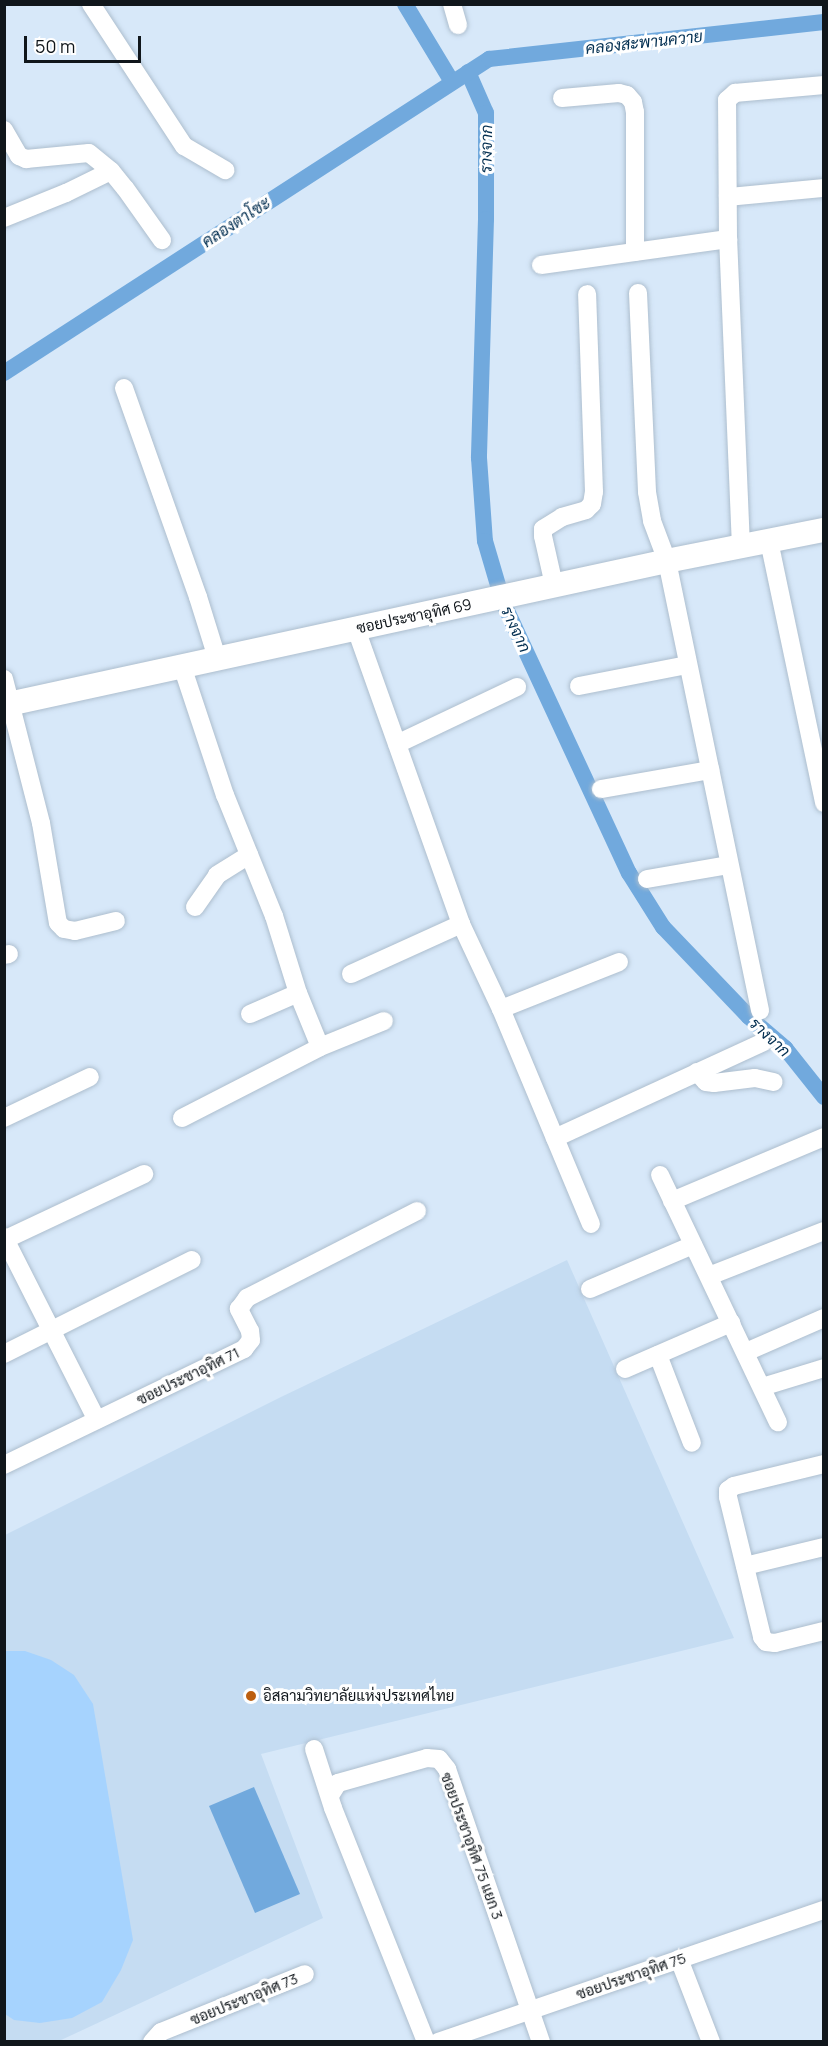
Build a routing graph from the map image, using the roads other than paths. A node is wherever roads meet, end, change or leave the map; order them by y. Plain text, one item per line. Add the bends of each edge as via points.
1 (90, 4) edge
2 (452, 4) edge
3 (458, 25) dead end
4 (824, 85) edge
5 (562, 98) dead end
6 (4, 130) edge
7 (225, 170) dead end
8 (111, 171) junction
9 (824, 188) edge
10 (728, 197) junction
11 (4, 218) edge
12 (728, 239) junction
13 (162, 240) dead end
14 (635, 252) junction
15 (541, 265) dead end
16 (638, 292) dead end
17 (587, 294) dead end
18 (124, 388) dead end
19 (824, 530) edge
20 (770, 541) junction
21 (741, 547) junction
22 (667, 561) junction
23 (554, 585) junction
24 (356, 629) junction
25 (217, 658) junction
26 (687, 665) junction
27 (182, 666) junction
28 (4, 679) edge
29 (579, 686) dead end
30 (517, 687) dead end
31 (8, 704) edge
32 (397, 744) junction
33 (818, 750) edge
34 (710, 770) junction
35 (601, 789) dead end
36 (824, 803) edge
37 (249, 855) junction
38 (728, 866) junction
39 (647, 879) dead end
40 (195, 907) dead end
41 (116, 921) dead end
42 (461, 924) junction
43 (619, 962) dead end
44 (351, 974) dead end
45 (298, 993) junction
46 (501, 1009) junction
47 (760, 1010) dead end
48 (250, 1014) dead end
49 (384, 1021) dead end
50 (764, 1042) dead end
51 (320, 1047) junction
52 (697, 1072) junction
53 (90, 1077) dead end
54 (774, 1082) dead end
55 (4, 1118) edge
56 (182, 1119) dead end
57 (824, 1137) edge
58 (555, 1138) junction
59 (144, 1174) dead end
60 (660, 1175) dead end
61 (672, 1201) junction
62 (417, 1211) dead end
63 (591, 1224) dead end
64 (824, 1231) edge
65 (5, 1239) edge
66 (693, 1245) junction
67 (192, 1260) dead end
68 (709, 1276) junction
69 (590, 1289) dead end
70 (824, 1318) edge
71 (731, 1323) junction
72 (51, 1330) junction
73 (746, 1352) junction
74 (4, 1354) edge
75 (658, 1355) junction
76 (824, 1368) edge
77 (625, 1369) dead end
78 (762, 1387) junction
79 (97, 1420) junction
80 (778, 1422) dead end
81 (692, 1443) dead end
82 (824, 1464) edge
83 (4, 1465) edge
84 (824, 1547) edge
85 (745, 1566) junction
86 (824, 1631) edge
87 (314, 1749) dead end
88 (331, 1794) junction
89 (824, 1910) edge
90 (679, 1959) junction
91 (305, 1974) dead end
92 (530, 2010) junction
93 (152, 2042) edge
94 (426, 2042) edge
95 (438, 2042) edge
96 (541, 2042) edge
97 (711, 2042) edge

1 - 7 street via 184,146
2 - 3 street
4 - 10 street via 730,95
5 - 14 street via 620,93 633,102
6 - 8 street via 19,156 35,160 89,153
8 - 11 street
8 - 13 street
9 - 10 street
10 - 12 street
12 - 14 street
12 - 21 street
14 - 15 street
16 - 22 street via 648,492 652,521
17 - 23 street via 594,492 592,504 586,510 562,517 543,529
18 - 25 street
19 - 20 street, ซอยประชาอุทิศ 69
20 - 21 street, ซอยประชาอุทิศ 69
20 - 33 street
21 - 22 street, ซอยประชาอุทิศ 69
22 - 23 street, ซอยประชาอุทิศ 69
22 - 26 street
23 - 24 street, ซอยประชาอุทิศ 69
24 - 25 street, ซอยประชาอุทิศ 69
24 - 32 street
25 - 27 street, ซอยประชาอุทิศ 69
26 - 29 street
26 - 34 street
27 - 31 street, ซอยประชาอุทิศ 69
27 - 37 street
28 - 31 street
30 - 32 street
31 - 41 street via 41,823 58,923 75,931
32 - 42 street
33 - 36 street
34 - 35 street
34 - 38 street
37 - 40 street via 217,875
37 - 45 street via 274,916
38 - 39 street
38 - 47 street
42 - 44 street
42 - 46 street
43 - 46 street
45 - 48 street
45 - 51 street
46 - 58 street
49 - 51 street
50 - 52 street
51 - 56 street
52 - 54 street via 706,1082 755,1078
52 - 58 street
53 - 55 street
57 - 61 street
58 - 63 street
59 - 65 street
60 - 61 street
61 - 66 street
62 - 79 street, ซอยประชาอุทิศ 71 via 247,1298 239,1309 250,1331 251,1340 244,1349
64 - 68 street
65 - 72 street
66 - 68 street
66 - 69 street
67 - 72 street
68 - 71 street
70 - 73 street
71 - 73 street
71 - 75 street
72 - 74 street
72 - 79 street
73 - 78 street
75 - 77 street
75 - 81 street
76 - 78 street
78 - 80 street
79 - 83 street, ซอยประชาอุทิศ 71
82 - 85 street via 728,1490
84 - 85 street
85 - 86 street via 766,1642 775,1644
87 - 88 street
88 - 92 street, ซอยประชาอุทิศ 75 แยก 3 via 338,1783 427,1758 438,1759 447,1769
88 - 94 street via 333,1808
89 - 90 street, ซอยประชาอุทิศ 75
90 - 92 street, ซอยประชาอุทิศ 75
90 - 97 street
91 - 93 street, ซอยประชาอุทิศ 73 via 161,2032
92 - 95 street, ซอยประชาอุทิศ 75
92 - 96 street

